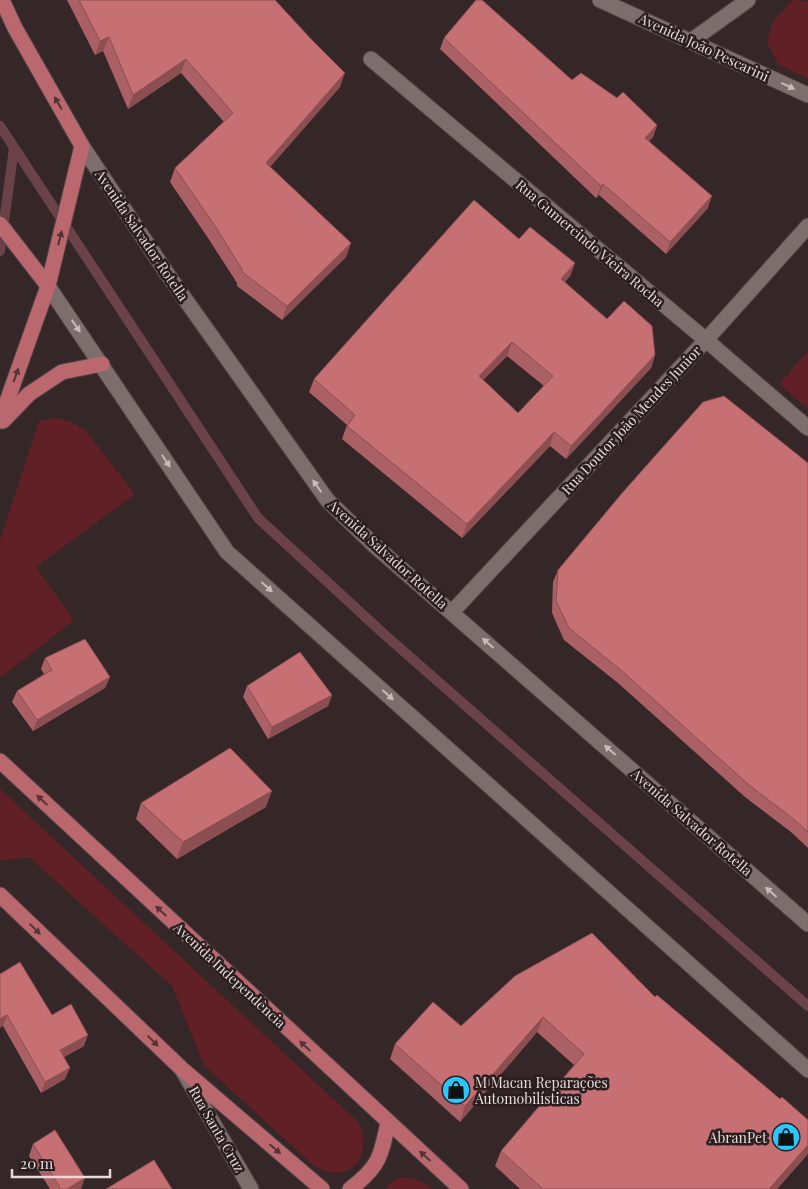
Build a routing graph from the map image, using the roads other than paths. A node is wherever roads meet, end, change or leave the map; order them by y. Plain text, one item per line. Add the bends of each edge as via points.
1 (2, 0) edge
2 (600, 0) edge
3 (748, 0) edge
4 (691, 41) junction
5 (371, 59) dead end
6 (808, 95) edge
7 (82, 146) junction
8 (0, 224) edge
9 (808, 226) edge
10 (48, 286) junction
11 (706, 340) junction
12 (102, 364) junction
13 (0, 423) edge
14 (808, 428) edge
15 (452, 612) junction
16 (0, 761) edge
17 (0, 895) edge
18 (808, 924) edge
19 (182, 1070) junction
20 (808, 1070) edge
21 (388, 1122) junction
22 (252, 1189) edge
23 (322, 1189) edge
24 (350, 1189) edge
25 (461, 1189) edge

7 -> 1 main road, Avenida Salvador Rotella
2 - 4 street, Avenida João Pescarini
3 - 4 street
4 -> 6 street, Avenida João Pescarini
5 - 11 street, Rua Gumercindo Vieira Rocha
10 -> 7 main road
15 -> 7 street, Avenida Salvador Rotella via 328,501 168,276
8 - 10 main road
9 - 11 street, Rua Doutor João Mendes Junior
10 -> 12 street
13 -> 10 main road
11 - 14 street, Rua Gumercindo Vieira Rocha
11 - 15 street, Rua Doutor João Mendes Junior
12 - 13 main road via 62,372 29,394
12 -> 20 street via 227,552
18 -> 15 street, Avenida Salvador Rotella
21 -> 16 main road, Avenida Independência
17 -> 19 main road
19 - 22 street, Rua Santa Cruz
19 -> 23 main road
21 - 24 main road via 378,1162
25 -> 21 main road, Avenida Independência

